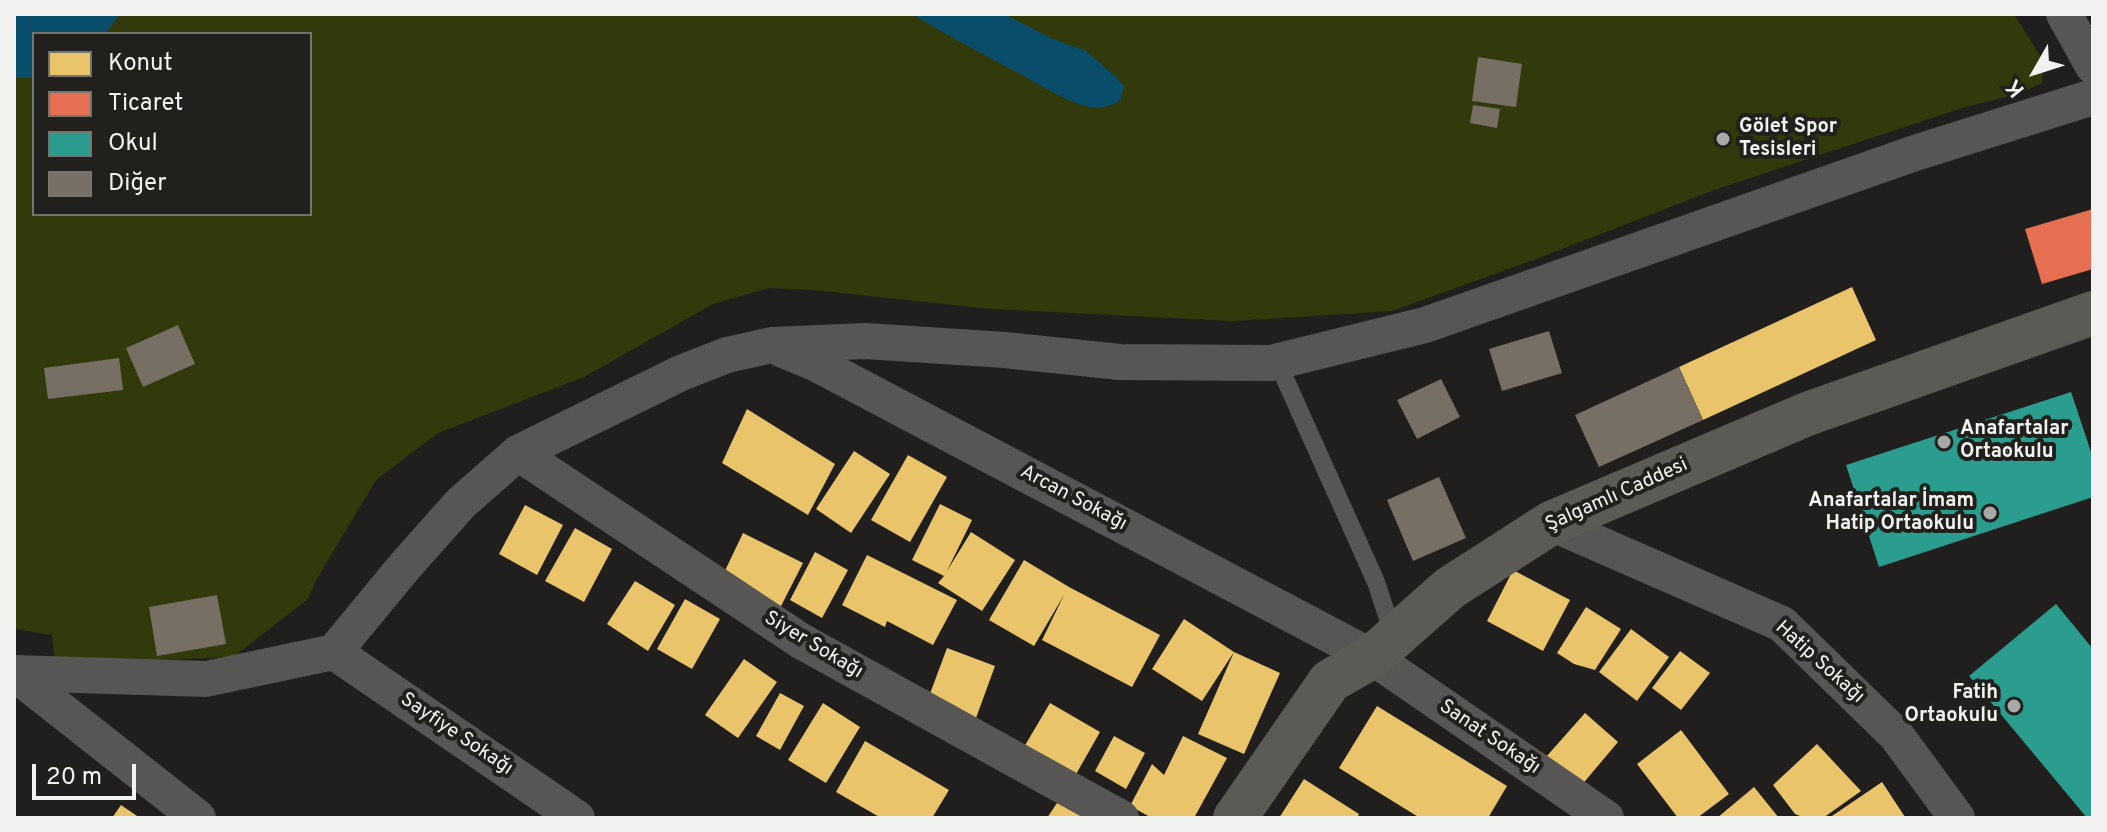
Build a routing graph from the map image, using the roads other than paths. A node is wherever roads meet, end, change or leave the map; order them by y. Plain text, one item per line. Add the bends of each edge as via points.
1 (2064, 14) edge
2 (2091, 56) edge
3 (2093, 97) edge
4 (2093, 313) edge
5 (772, 345) junction
6 (1277, 361) junction
7 (518, 453) junction
8 (1551, 523) junction
9 (1383, 647) junction
10 (334, 652) junction
11 (14, 673) edge
12 (198, 818) edge
13 (577, 818) edge
14 (1121, 818) edge
15 (1235, 818) edge
16 (1606, 818) edge
17 (1957, 818) edge

1 - 2 street
3 - 6 street via 1915,153 1425,325
4 - 8 street, Şalgamlı Caddesi via 1807,414
5 - 6 street via 865,341 1120,362
5 - 7 street via 681,373
5 - 9 street, Arcan Sokağı
6 - 9 lane via 1376,582
7 - 10 street via 461,503
7 - 14 street, Siyer Sokağı via 801,641
8 - 9 street, Şalgamlı Caddesi via 1450,588
8 - 17 street, Hatip Sokağı via 1782,624 1896,735
9 - 15 street, Şalgamlı Caddesi via 1330,681
9 - 16 street, Sanat Sokağı
10 - 11 street via 206,679
10 - 13 street, Sayfiye Sokağı
11 - 12 street

